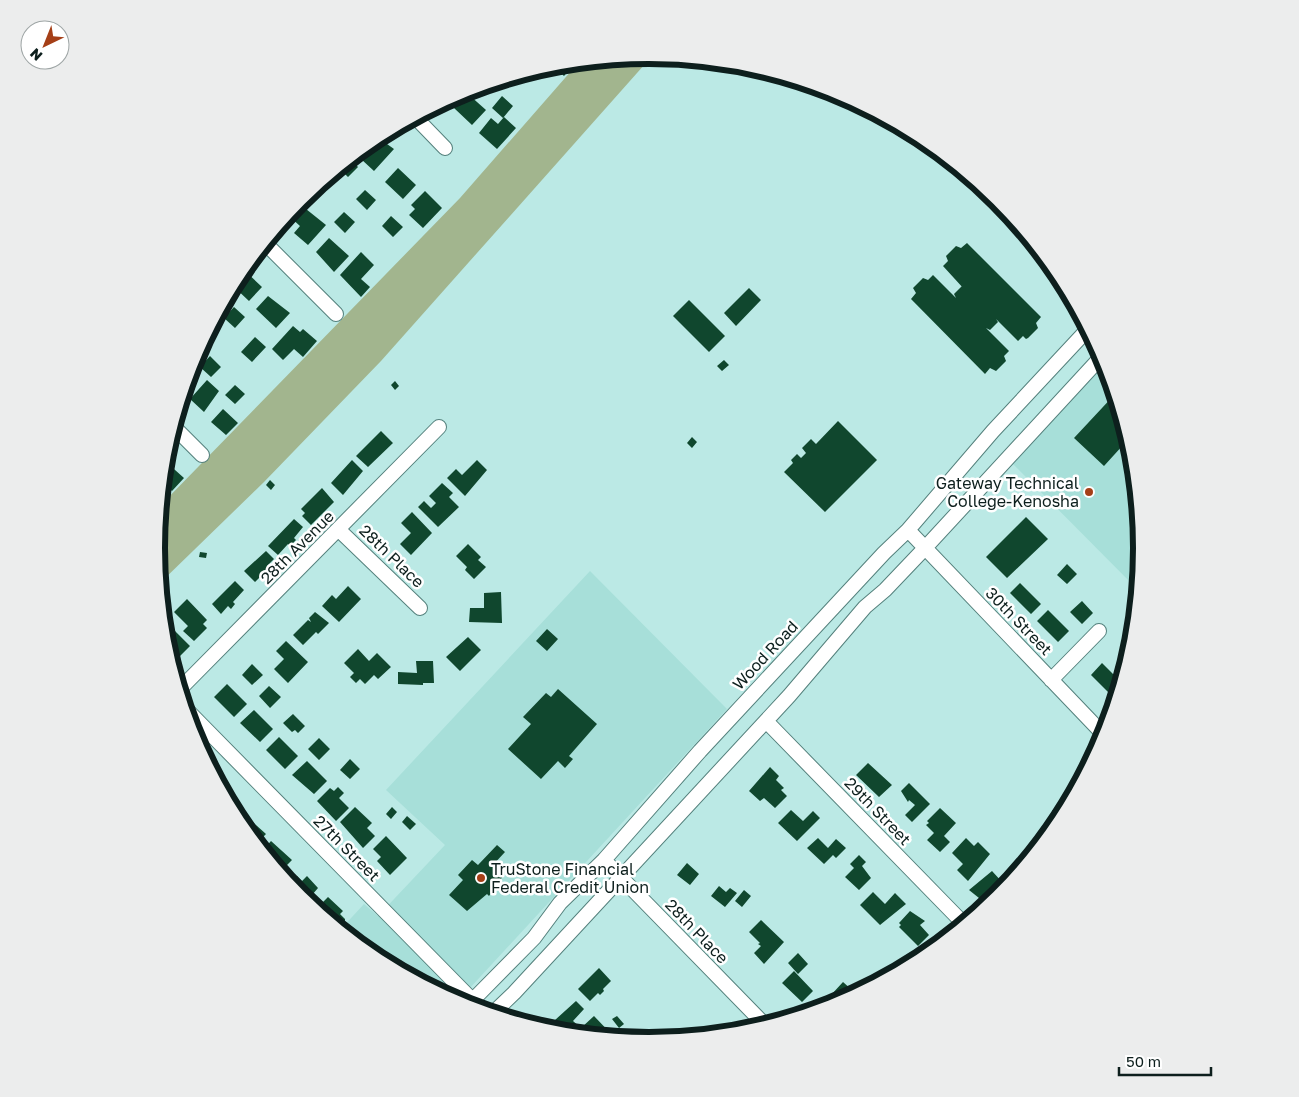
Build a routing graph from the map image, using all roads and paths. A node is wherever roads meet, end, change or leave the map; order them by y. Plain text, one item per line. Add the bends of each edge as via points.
1 (420, 122) edge
2 (445, 148) dead end
3 (270, 248) edge
4 (336, 314) dead end
5 (1084, 334) edge
6 (1097, 362) edge
7 (439, 427) dead end
8 (179, 431) edge
9 (202, 456) dead end
10 (339, 530) junction
11 (908, 530) junction
12 (925, 548) junction
13 (420, 608) dead end
14 (1099, 631) dead end
15 (1051, 680) junction
16 (184, 685) edge
17 (196, 720) edge
18 (766, 721) junction
19 (1099, 730) edge
20 (604, 860) junction
21 (621, 878) junction
22 (960, 920) edge
23 (463, 995) edge
24 (473, 1000) edge
25 (497, 1009) edge
26 (760, 1020) edge

1 - 2 street
3 - 4 street
5 - 11 street, Wood Road via 993,431
6 - 12 street
7 - 10 street, 28th Avenue
8 - 9 street
10 - 13 street, 28th Place
10 - 16 street, 28th Avenue
11 - 12 street, 30th Street
11 - 20 street, Wood Road via 700,751
12 - 15 street, 30th Street
12 - 18 street via 865,607
14 - 15 street
15 - 19 street, 30th Street
17 - 23 street, 27th Street
18 - 21 street
18 - 22 street, 29th Street
20 - 21 street, 28th Place
20 - 24 street, Wood Road via 574,886 534,938
21 - 25 street
21 - 26 street, 28th Place

